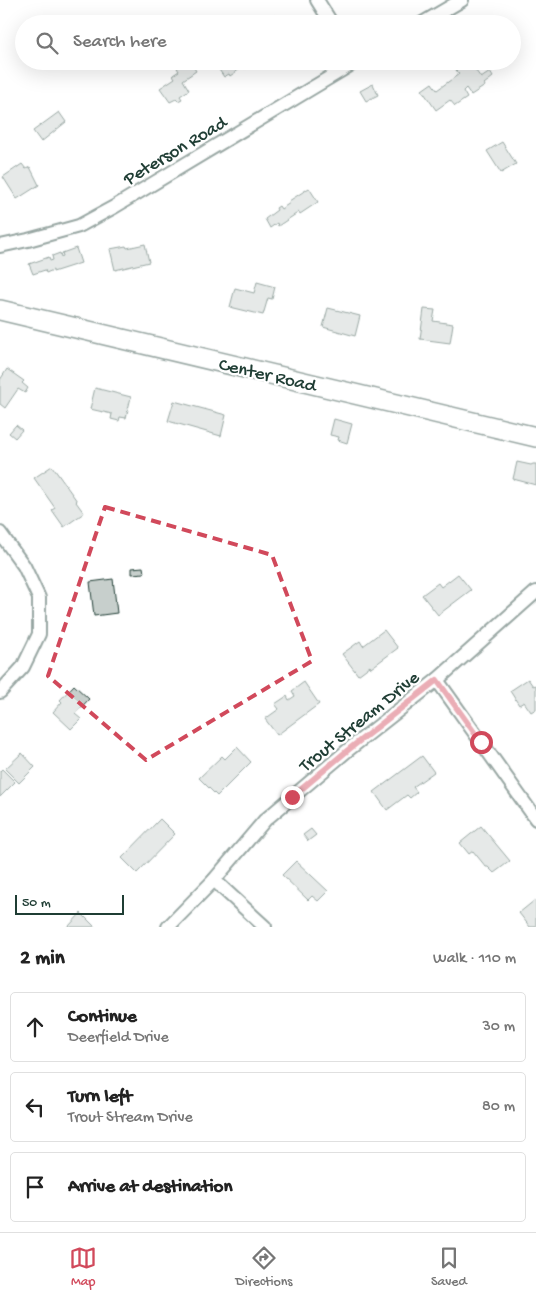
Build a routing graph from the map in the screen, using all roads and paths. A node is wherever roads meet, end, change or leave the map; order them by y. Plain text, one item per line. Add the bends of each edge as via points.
1 (318, 0) edge
2 (462, 0) edge
3 (327, 15) edge
4 (436, 15) edge
5 (341, 70) edge
6 (0, 246) edge
7 (0, 310) edge
8 (536, 436) edge
9 (0, 533) edge
10 (536, 592) edge
11 (437, 680) junction
12 (0, 692) edge
13 (536, 819) edge
14 (214, 880) junction
15 (168, 927) edge
16 (265, 927) edge

1 - 3 street
2 - 4 street
5 - 6 street, Peterson Road via 79,226
7 - 8 street, Center Road
9 - 12 street via 24,566 40,598 39,634 24,667
10 - 11 street, Trout Stream Drive
11 - 13 street
11 - 14 street, Trout Stream Drive via 265,820
14 - 15 street, Trout Stream Drive
14 - 16 street

